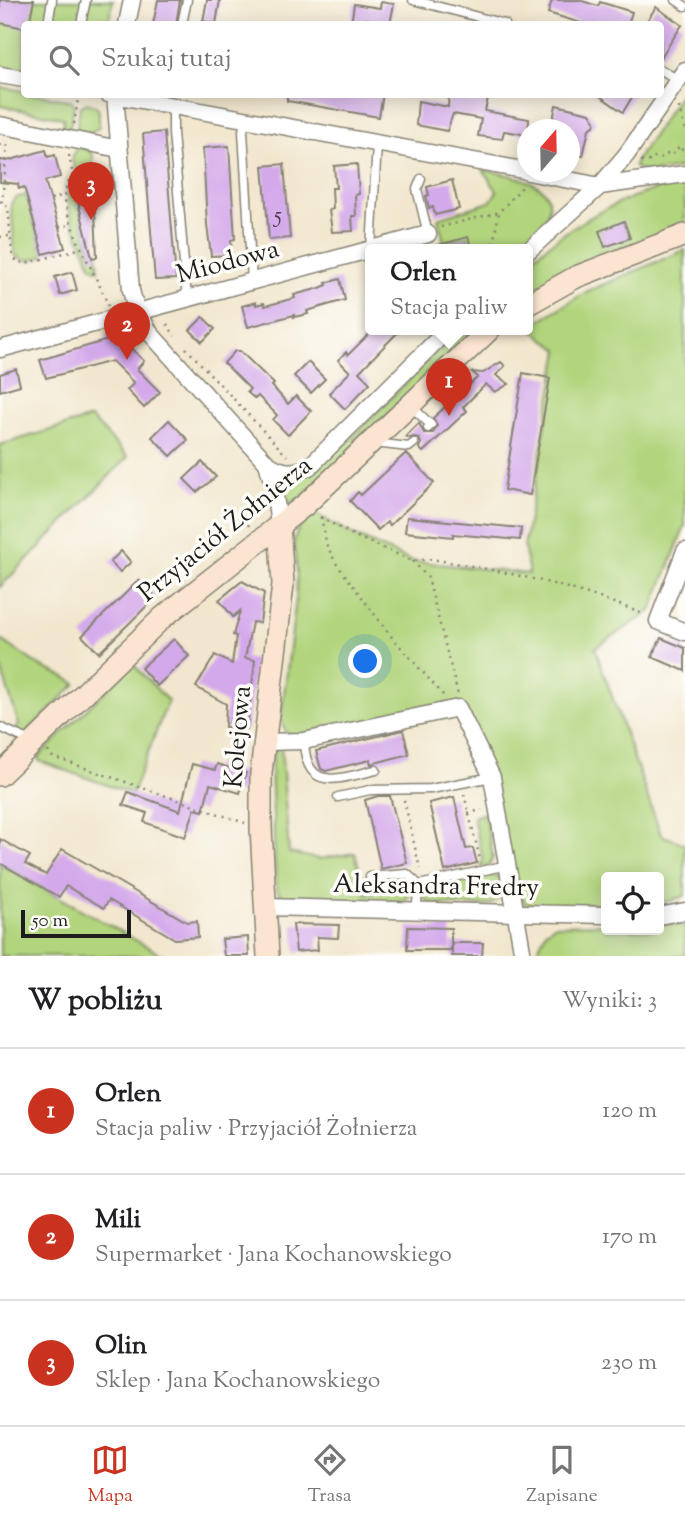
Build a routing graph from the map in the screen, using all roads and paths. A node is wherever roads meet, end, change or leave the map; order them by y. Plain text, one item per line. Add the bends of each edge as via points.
1 (52, 0) edge
2 (86, 0) edge
3 (132, 0) edge
4 (187, 0) edge
5 (413, 0) edge
6 (676, 0) edge
7 (685, 6) edge
8 (48, 21) edge
9 (82, 21) edge
10 (128, 21) edge
11 (183, 21) edge
12 (494, 21) edge
13 (664, 70) edge
14 (0, 75) edge
15 (681, 75) edge
16 (21, 78) edge
17 (680, 97) dead end
18 (112, 98) edge
19 (127, 98) edge
20 (78, 100) dead end
21 (173, 107) junction
22 (245, 120) junction
23 (0, 125) edge
24 (685, 130) edge
25 (73, 133) dead end
26 (377, 144) junction
27 (0, 145) edge
28 (71, 148) dead end
29 (119, 149) junction
30 (685, 155) edge
31 (637, 161) dead end
32 (517, 173) edge
33 (685, 174) edge
34 (95, 175) dead end
35 (73, 176) junction
36 (421, 179) dead end
37 (522, 182) edge
38 (573, 182) edge
39 (600, 186) junction
40 (64, 195) junction
41 (51, 199) dead end
42 (1, 201) edge
43 (499, 212) junction
44 (72, 224) junction
45 (59, 227) dead end
46 (428, 234) junction
47 (685, 235) edge
48 (10, 236) junction
49 (0, 237) edge
50 (371, 244) edge
51 (390, 244) edge
52 (493, 244) edge
53 (533, 246) edge
54 (82, 248) junction
55 (365, 251) edge
56 (253, 282) junction
57 (187, 299) junction
58 (533, 301) edge
59 (108, 306) dead end
60 (138, 312) junction
61 (167, 324) dead end
62 (442, 335) edge
63 (484, 335) edge
64 (179, 340) dead end
65 (185, 347) dead end
66 (0, 349) edge
67 (410, 404) junction
68 (428, 428) dead end
69 (371, 442) junction
70 (414, 443) dead end
71 (292, 461) dead end
72 (267, 463) junction
73 (261, 496) dead end
74 (313, 513) dead end
75 (321, 517) junction
76 (279, 525) junction
77 (247, 527) dead end
78 (685, 551) edge
79 (413, 561) junction
80 (657, 621) junction
81 (685, 632) edge
82 (456, 708) junction
83 (0, 727) edge
84 (36, 739) junction
85 (304, 741) junction
86 (265, 742) junction
87 (376, 770) dead end
88 (0, 775) edge
89 (492, 777) junction
90 (461, 783) junction
91 (403, 790) junction
92 (338, 797) dead end
93 (261, 828) junction
94 (507, 865) junction
95 (476, 872) junction
96 (370, 877) dead end
97 (421, 885) junction
98 (265, 907) junction
99 (416, 911) junction
100 (685, 911) edge
101 (515, 914) junction
102 (601, 915) edge
103 (664, 915) edge
104 (268, 956) edge
105 (523, 956) edge

1 - 8 lane
2 - 9 lane
3 - 10 street
4 - 11 lane
5 - 12 lane
6 - 7 lane
13 - 15 lane
14 - 16 street
15 - 39 street
17 - 24 path via 678,108
18 - 29 street
19 - 21 street
20 - 25 path
21 - 22 street
21 - 57 lane
22 - 26 street
22 - 56 lane
23 - 29 street
26 - 32 street
26 - 50 lane
27 - 42 path via 7,145
28 - 35 path
29 - 60 street via 131,290
30 - 31 path via 680,146 672,155
33 - 39 street
34 - 35 path
35 - 40 path
36 - 46 lane via 417,189
37 - 43 path
38 - 39 street
39 - 53 street
40 - 41 path
40 - 44 path
42 - 48 path via 8,207
43 - 46 path
43 - 52 path
44 - 45 path
44 - 54 path
46 - 51 street, Miodowa
47 - 58 main road via 576,277
48 - 49 path
48 - 54 path via 13,256 20,263
54 - 59 path
55 - 56 street, Miodowa
56 - 57 street, Miodowa
57 - 60 street, Miodowa
60 - 66 street, Miodowa
60 - 72 street via 150,333
61 - 64 path
62 - 72 street, Przyjaciół Żołnierza via 309,467 293,472
63 - 67 main road, Przyjaciół Żołnierza
65 - 71 path
67 - 68 lane via 431,425
67 - 69 main road, Przyjaciół Żołnierza
69 - 70 lane via 409,447
69 - 76 main road, Przyjaciół Żołnierza
72 - 76 street
73 - 77 path
74 - 75 path
75 - 79 path
75 - 82 path via 336,563 390,635
76 - 84 main road, Przyjaciół Żołnierza via 162,618
76 - 86 main road, Kolejowa via 283,584
78 - 80 street
79 - 80 path via 431,559 545,580 610,600
79 - 82 path via 428,579 459,699
80 - 81 street
82 - 85 street
82 - 89 street
83 - 84 lane
84 - 88 main road, Przyjaciół Żołnierza
84 - 93 path via 50,755
85 - 86 street
85 - 87 lane via 306,765 320,778
86 - 93 main road, Kolejowa
89 - 90 lane
89 - 94 street
90 - 91 lane
90 - 95 path via 480,859
91 - 92 lane via 370,790
91 - 97 path
93 - 98 main road, Kolejowa
94 - 95 lane
94 - 101 street
95 - 97 lane
96 - 97 lane via 407,874
97 - 99 lane
98 - 99 street, Aleksandra Fredry
98 - 104 main road, Kolejowa
99 - 101 street, Aleksandra Fredry
100 - 103 street
101 - 102 street, Aleksandra Fredry
101 - 105 street

